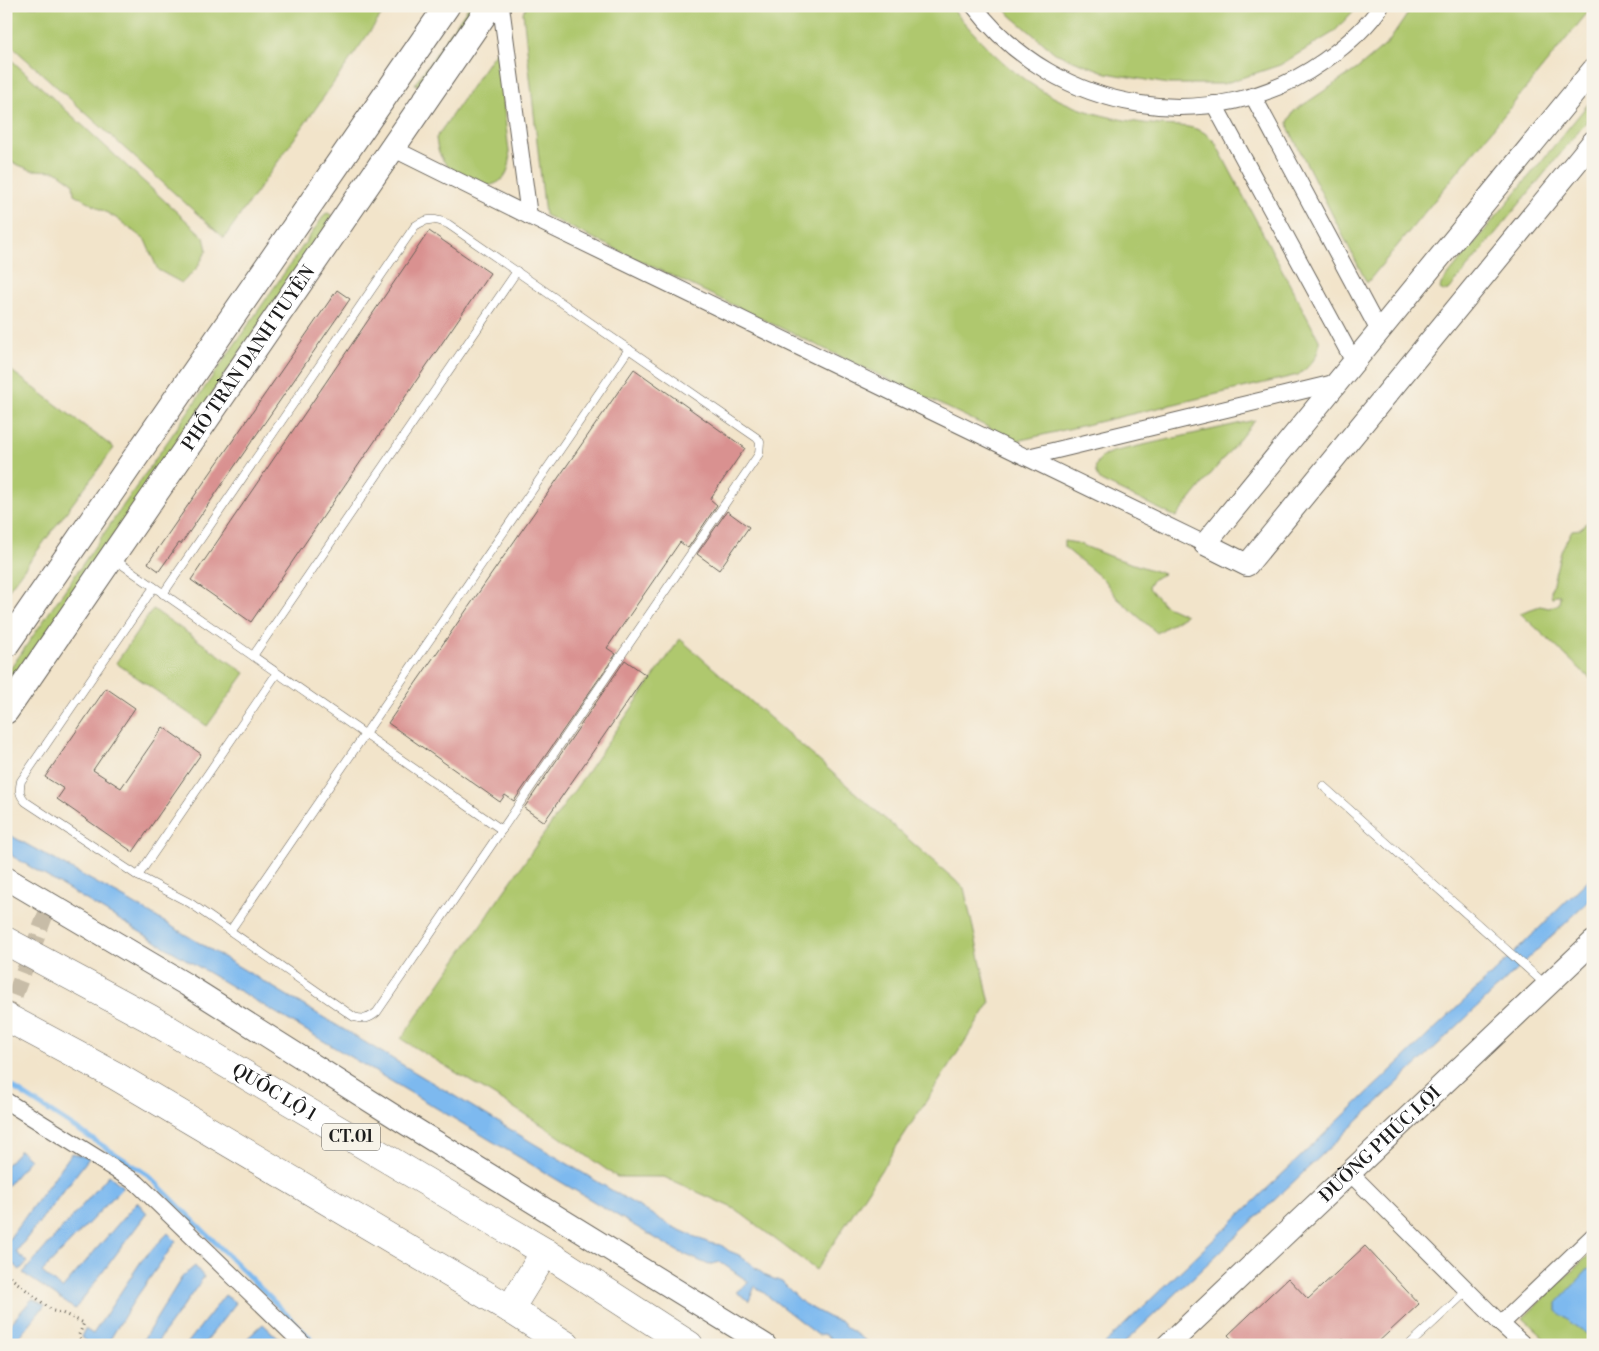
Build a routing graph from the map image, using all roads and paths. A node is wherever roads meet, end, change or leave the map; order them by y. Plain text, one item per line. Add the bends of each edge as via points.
1 (447, 6) edge
2 (490, 6) edge
3 (501, 6) edge
4 (974, 6) edge
5 (1381, 6) edge
6 (1593, 70) edge
7 (1253, 96) junction
8 (1214, 104) junction
9 (362, 130) junction
10 (1593, 142) edge
11 (392, 148) junction
12 (529, 216) junction
13 (517, 271) junction
14 (1379, 331) junction
15 (629, 349) junction
16 (1354, 362) junction
17 (1338, 382) junction
18 (1028, 458) junction
19 (1205, 544) junction
20 (112, 558) junction
21 (154, 587) junction
22 (163, 594) junction
23 (6, 645) edge
24 (253, 656) junction
25 (277, 673) junction
26 (6, 711) edge
27 (365, 734) junction
28 (1323, 786) dead end
29 (502, 830) junction
30 (138, 876) junction
31 (6, 878) edge
32 (230, 931) junction
33 (6, 941) edge
34 (1593, 942) edge
35 (1547, 986) junction
36 (6, 1017) edge
37 (6, 1100) edge
38 (1350, 1173) junction
39 (1593, 1236) edge
40 (545, 1252) junction
41 (6, 1274) edge
42 (1467, 1291) junction
43 (510, 1309) junction
44 (1501, 1324) junction
45 (87, 1345) edge
46 (304, 1345) edge
47 (566, 1345) edge
48 (689, 1345) edge
49 (765, 1345) edge
50 (1168, 1345) edge
51 (1409, 1345) edge
52 (1524, 1345) edge

1 - 9 main road, PHỐ TRẦN DANH TUYÊN
2 - 11 main road, PHỐ TRẦN DANH TUYÊN
3 - 12 street
4 - 8 street via 987,23 1020,53 1056,77 1097,95 1140,105 1183,108
5 - 7 street via 1345,46 1309,71
6 - 14 main road
7 - 8 street
7 - 14 street
8 - 16 street
9 - 11 main road
9 - 23 main road, PHỐ TRẦN DANH TUYÊN
10 - 19 main road via 1247,565
11 - 12 street
11 - 20 main road, PHỐ TRẦN DANH TUYÊN
12 - 18 street
13 - 15 lane
13 - 22 lane via 437,218 424,220 415,226
13 - 24 lane
14 - 16 main road
15 - 27 lane
15 - 29 lane via 757,438 761,448
16 - 17 main road
17 - 18 street
17 - 19 main road
18 - 19 street
20 - 21 lane
20 - 26 main road, PHỐ TRẦN DANH TUYÊN
21 - 22 lane
21 - 30 lane via 21,781 19,789 26,802
22 - 24 lane
24 - 25 lane
25 - 27 lane
25 - 30 lane
27 - 29 lane
27 - 32 lane
28 - 35 lane
29 - 32 lane via 370,1018 354,1017
30 - 32 lane via 190,903
31 - 49 main road via 188,985
33 - 40 highway, QUỐC LỘ 1 / CT.01 via 149,1018
34 - 35 main road, ĐƯỜNG PHÚC LỢI
35 - 38 main road, ĐƯỜNG PHÚC LỢI
36 - 43 highway via 116,1076
37 - 46 street via 137,1183
38 - 42 street
38 - 50 main road, ĐƯỜNG PHÚC LỢI
39 - 44 street
40 - 43 highway
40 - 48 highway, QUỐC LỘ 1 / CT.01
41 - 45 path via 53,1311 84,1323 78,1337
42 - 44 street
42 - 51 lane
43 - 47 highway
44 - 52 street

